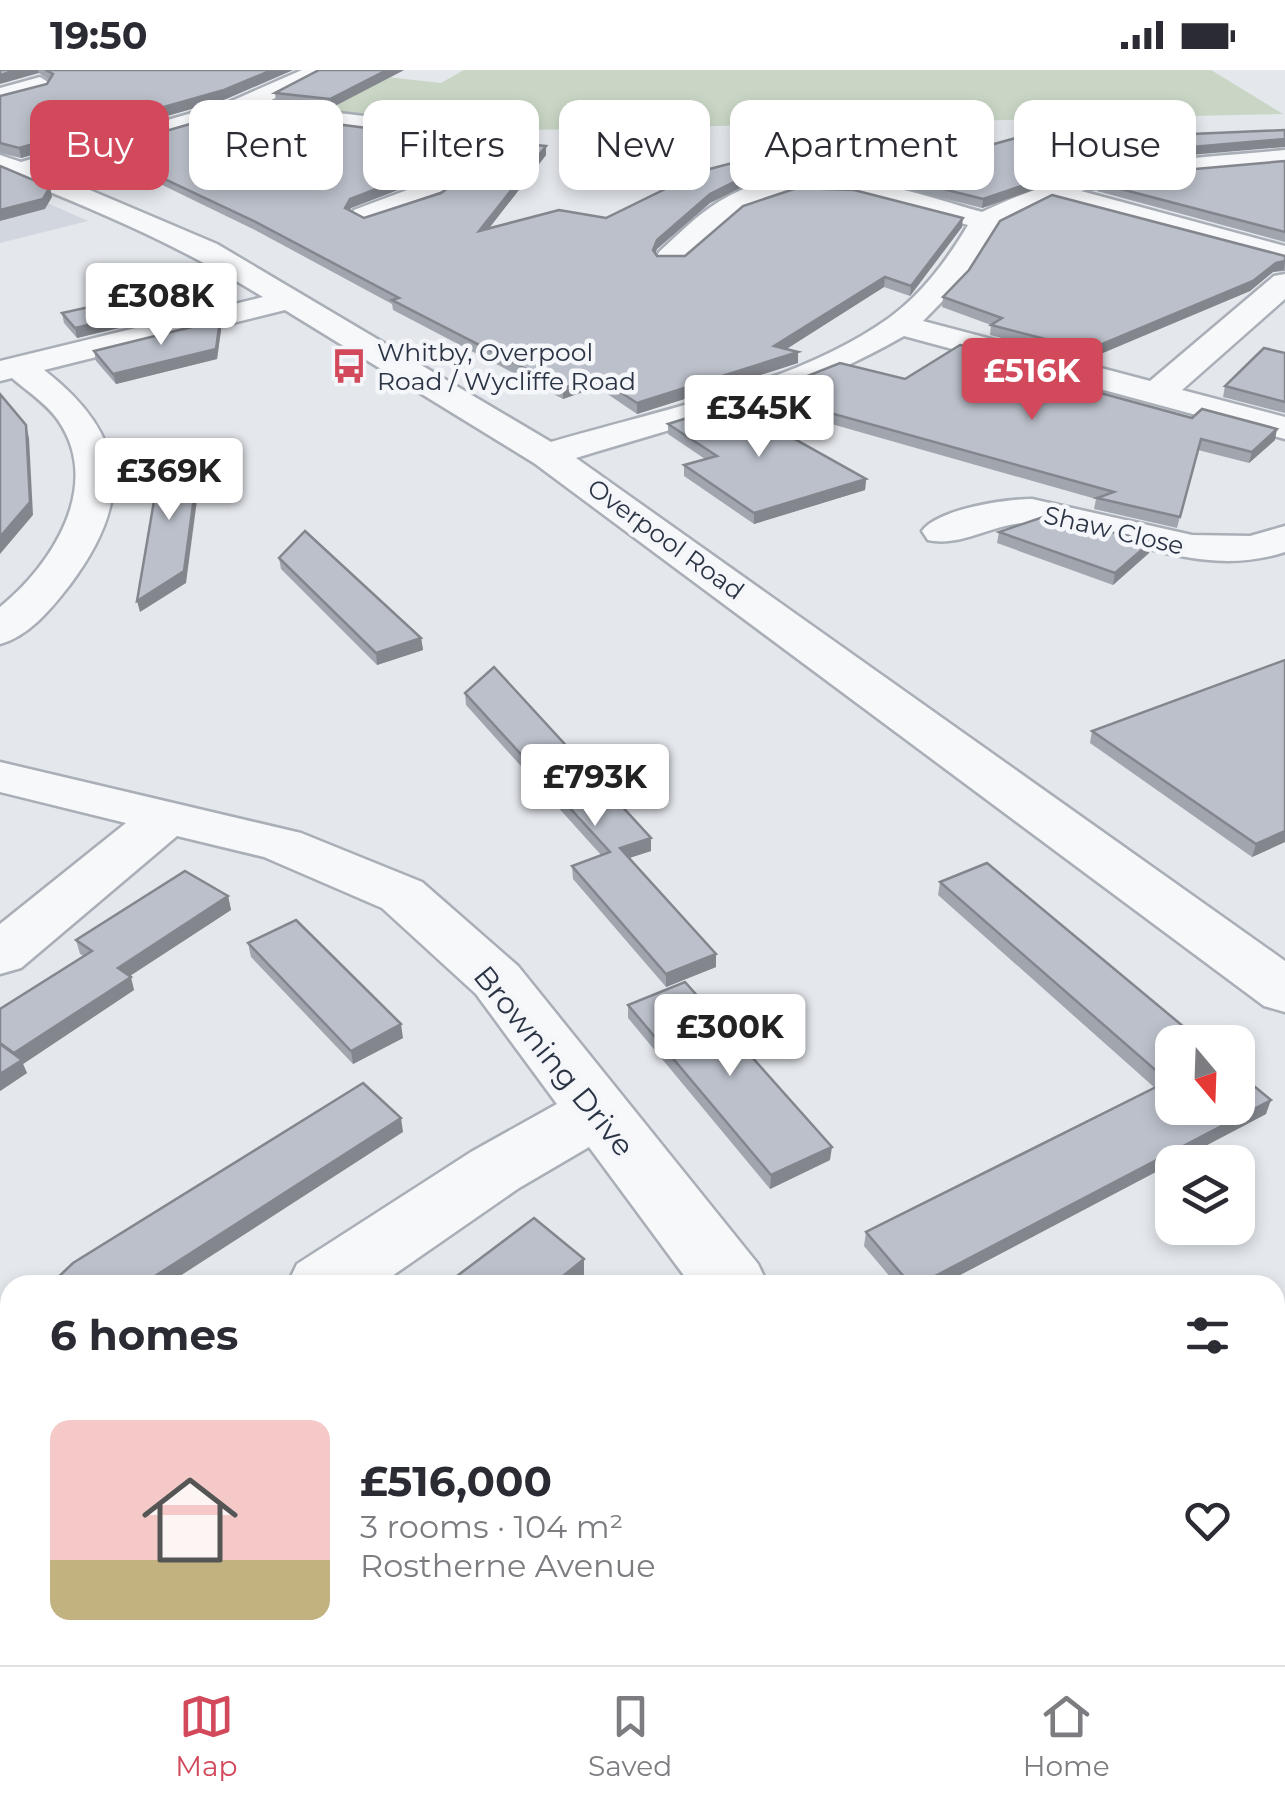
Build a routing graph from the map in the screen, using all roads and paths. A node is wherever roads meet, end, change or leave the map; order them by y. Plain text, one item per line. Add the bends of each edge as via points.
1 (308, 71) edge
2 (40, 84) edge
3 (0, 95) edge
4 (251, 100) edge
5 (189, 120) edge
6 (343, 120) edge
7 (1285, 158) edge
8 (10, 166) edge
9 (1047, 191) junction
10 (380, 215) edge
11 (985, 221) junction
12 (718, 253) edge
13 (1285, 255) edge
14 (1285, 283) edge
15 (293, 299) junction
16 (900, 325) junction
17 (10, 369) edge
18 (1157, 393) junction
19 (1285, 428) edge
20 (548, 455) junction
21 (943, 531) dead end
22 (1285, 538) edge
23 (0, 630) edge
24 (0, 777) edge
25 (167, 817) junction
26 (0, 954) edge
27 (1283, 987) edge
28 (597, 1112) junction
29 (338, 1275) edge
30 (724, 1275) edge

1 - 4 street
2 - 3 street
5 - 8 street
6 - 10 street via 448,132 482,143 455,180
7 - 9 street via 1136,171
8 - 15 street, Overpool Road via 190,242
9 - 11 street
9 - 13 street
11 - 12 street via 835,183 790,184 729,206 677,252
11 - 16 street via 954,272
14 - 18 street
15 - 17 street
15 - 20 street, Overpool Road
16 - 18 street
16 - 20 street via 768,388
17 - 23 street via 72,412 96,468 81,538 57,580
18 - 19 street
20 - 27 street, Overpool Road
21 - 22 street, Shaw Close via 1030,510 1206,553
24 - 25 street, Browning Drive
25 - 26 street
25 - 28 street, Browning Drive via 282,845 402,895 497,980
28 - 29 street via 495,1170
28 - 30 street, Browning Drive

